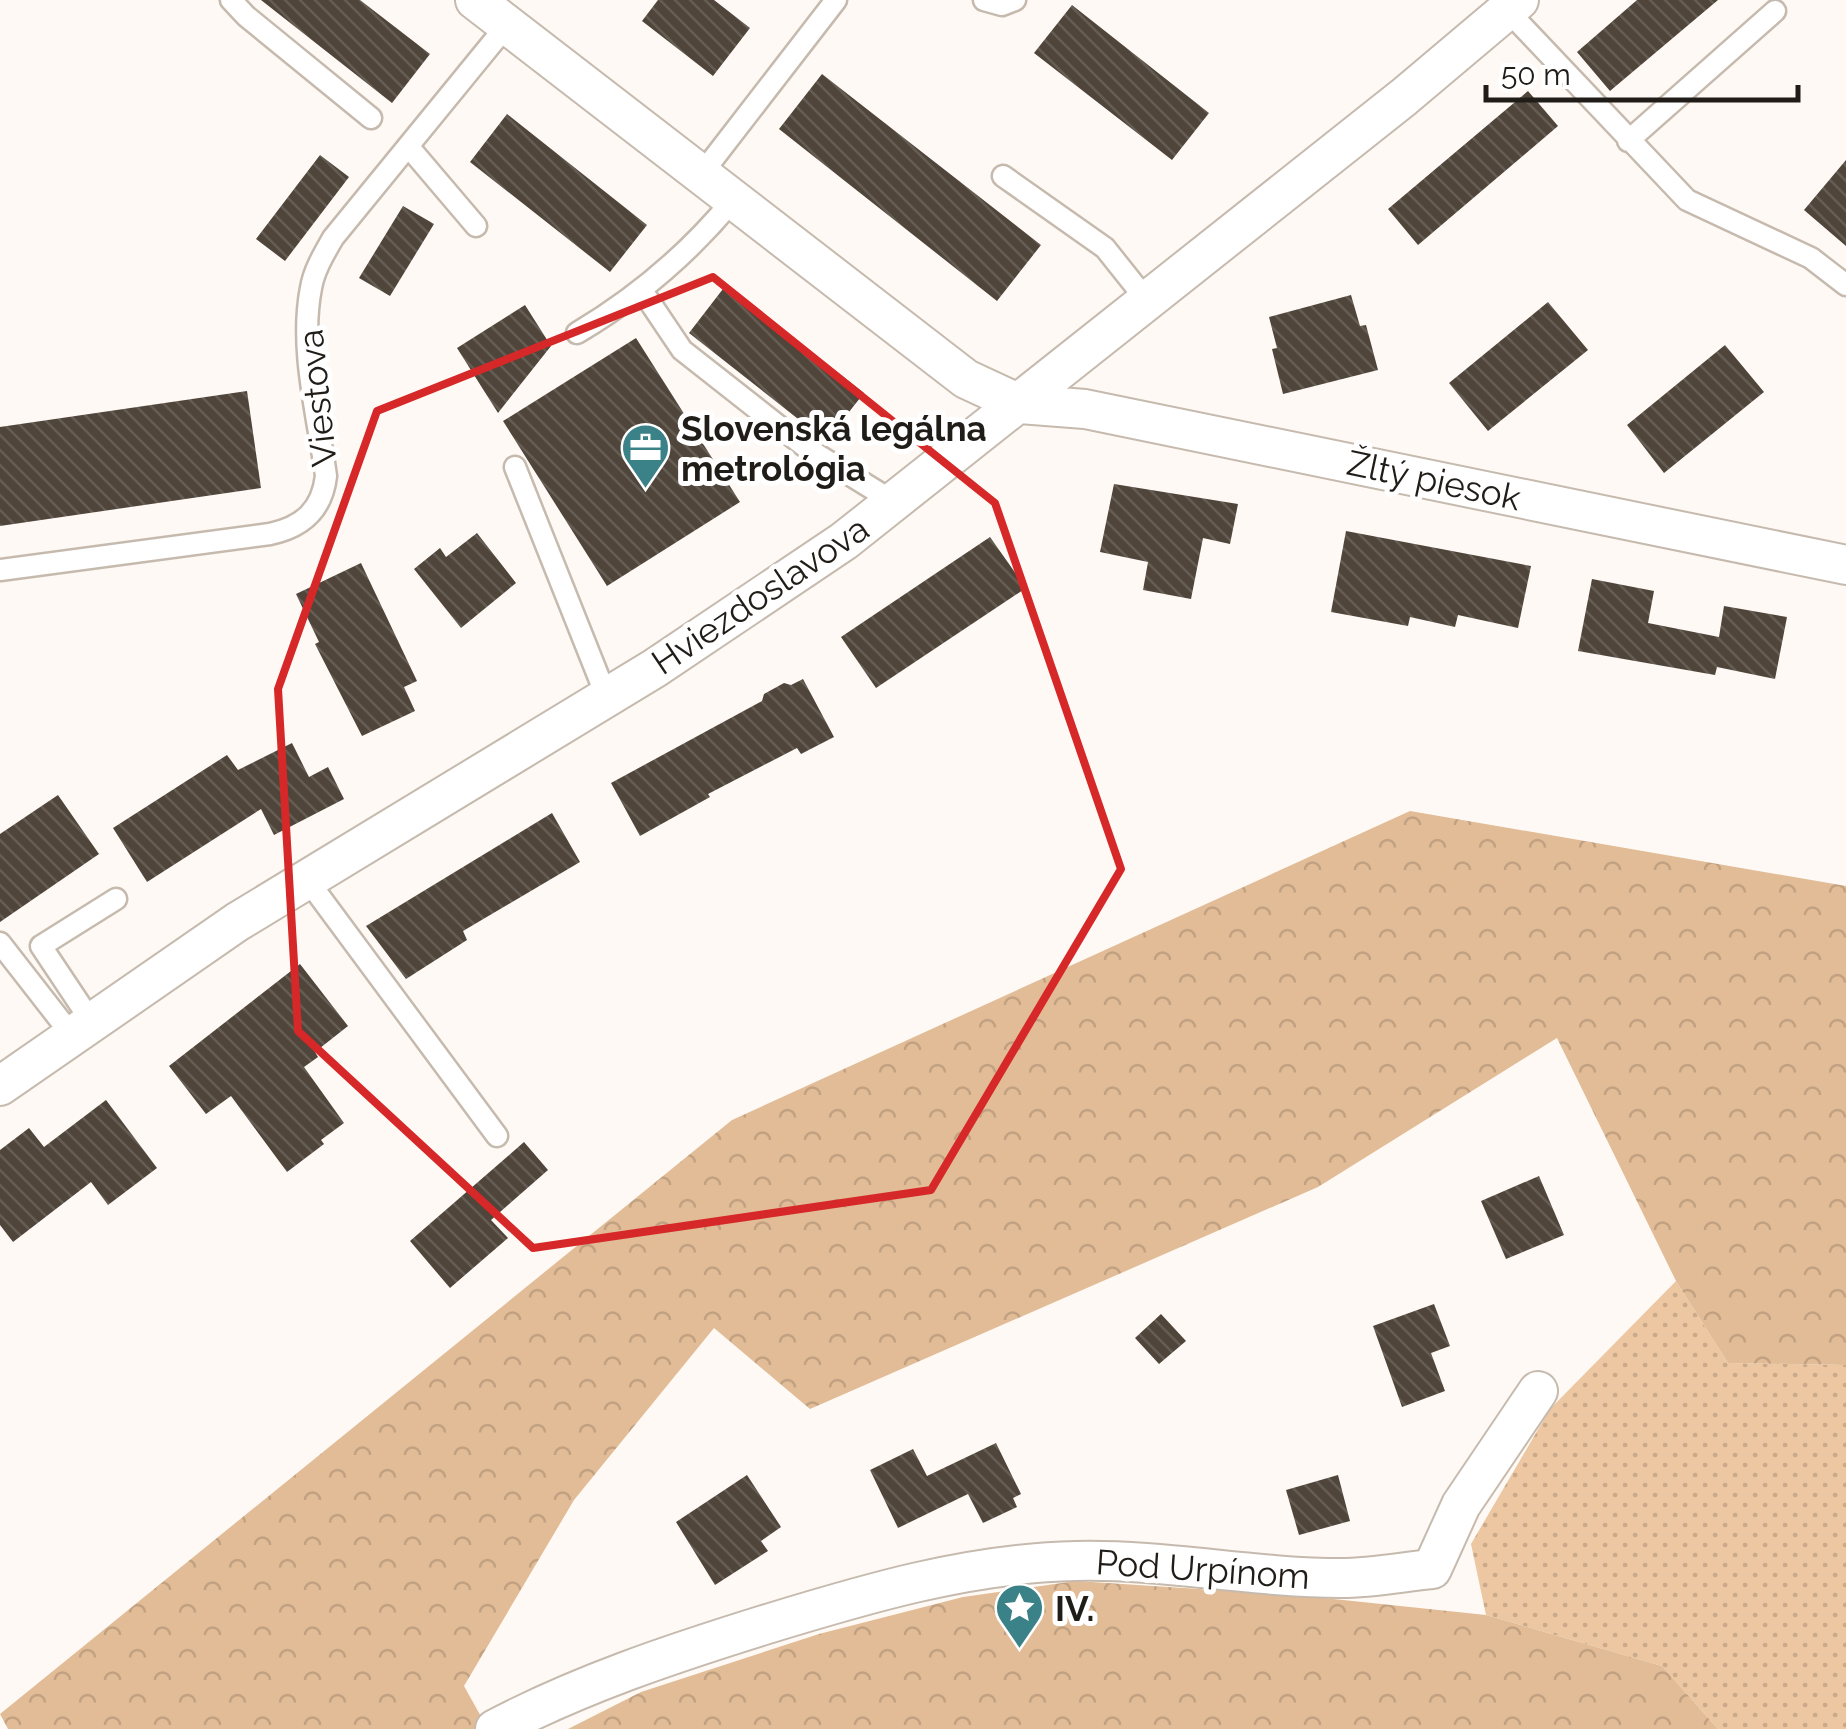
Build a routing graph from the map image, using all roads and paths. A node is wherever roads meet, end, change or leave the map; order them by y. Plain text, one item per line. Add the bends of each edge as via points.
1 (231, 0) edge
2 (475, 0) edge
3 (836, 0) edge
4 (984, 0) edge
5 (1016, 0) edge
6 (1513, 5) edge
7 (1774, 12) dead end
8 (507, 25) junction
9 (371, 118) dead end
10 (1628, 141) junction
11 (408, 146) junction
12 (700, 176) junction
13 (1003, 176) dead end
14 (732, 201) junction
15 (476, 226) dead end
16 (1846, 285) edge
17 (641, 289) junction
18 (1148, 302) junction
19 (577, 333) dead end
20 (1020, 404) junction
21 (515, 466) dead end
22 (894, 502) junction
23 (1846, 565) edge
24 (0, 570) edge
25 (606, 698) junction
26 (306, 878) junction
27 (116, 899) dead end
28 (0, 943) edge
29 (81, 1028) junction
30 (0, 1086) edge
31 (497, 1136) dead end
32 (1538, 1392) dead end
33 (495, 1729) edge

1 - 9 lane
2 - 8 street
3 - 12 lane
4 - 5 lane
6 - 10 lane
6 - 18 street, Hviezdoslavova
7 - 10 lane
8 - 11 lane, Viestova
8 - 12 street
10 - 16 lane via 1686,200 1811,258
11 - 15 lane
11 - 24 lane, Viestova via 333,238 311,287 308,343 326,476 316,510 302,523 270,534
12 - 14 street
13 - 18 lane via 1105,248
14 - 17 lane
14 - 20 street via 966,379
17 - 19 lane
17 - 22 lane via 682,350 808,449
18 - 20 street, Hviezdoslavova
20 - 22 street, Hviezdoslavova
20 - 23 street, Žltý piesok via 1085,408
21 - 25 lane
22 - 25 street, Hviezdoslavova
25 - 26 street, Hviezdoslavova
26 - 29 street, Hviezdoslavova
26 - 31 lane
27 - 29 lane via 41,946
28 - 29 lane
29 - 30 street, Hviezdoslavova
32 - 33 street, Pod Urpínom via 1461,1504 1432,1569 1342,1578 1074,1560 976,1570 834,1604 654,1660

